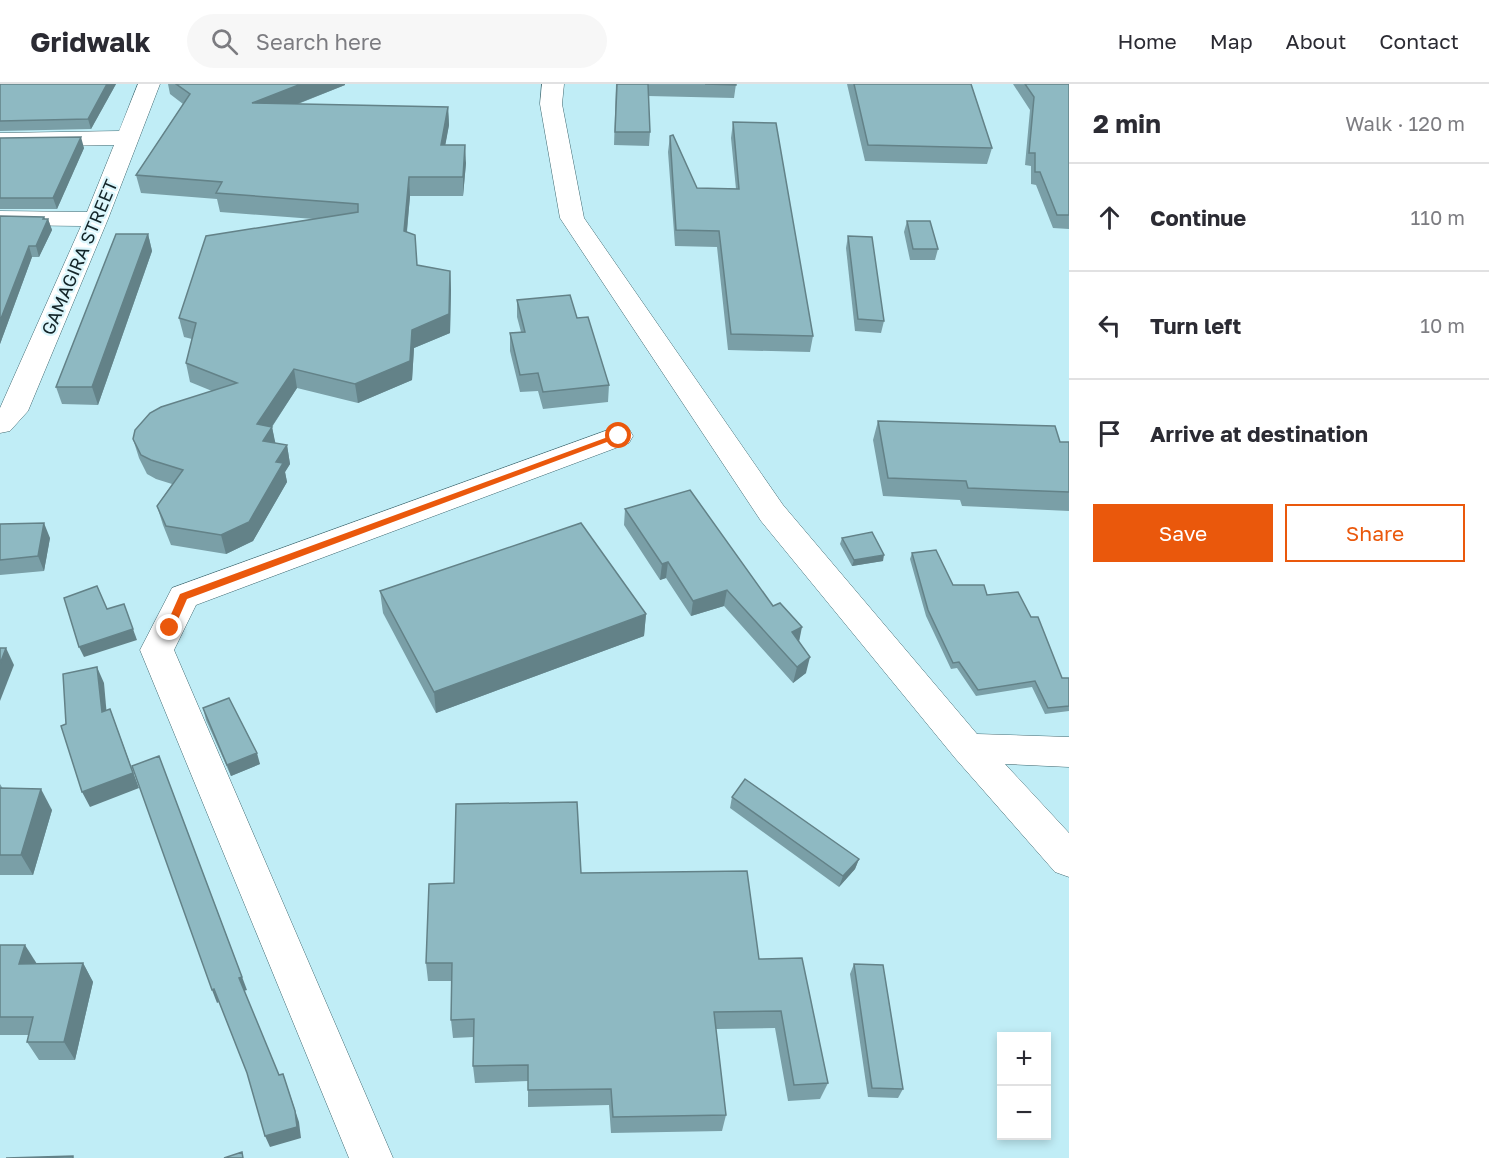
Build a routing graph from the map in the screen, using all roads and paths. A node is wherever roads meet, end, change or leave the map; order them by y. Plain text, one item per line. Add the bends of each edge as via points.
1 (149, 84) edge
2 (553, 84) edge
3 (127, 138) junction
4 (0, 140) edge
5 (0, 218) edge
6 (96, 219) junction
7 (0, 424) edge
8 (619, 436) dead end
9 (968, 748) junction
10 (1069, 752) edge
11 (1069, 860) edge
12 (371, 1158) edge

1 - 3 street, GAMAGIRA STREET
2 - 9 street via 551,104 572,218 772,513
3 - 4 street
3 - 6 street, GAMAGIRA STREET
5 - 6 street
6 - 7 street, GAMAGIRA STREET via 14,411
8 - 12 street via 183,597 157,650
9 - 10 street
9 - 11 street

